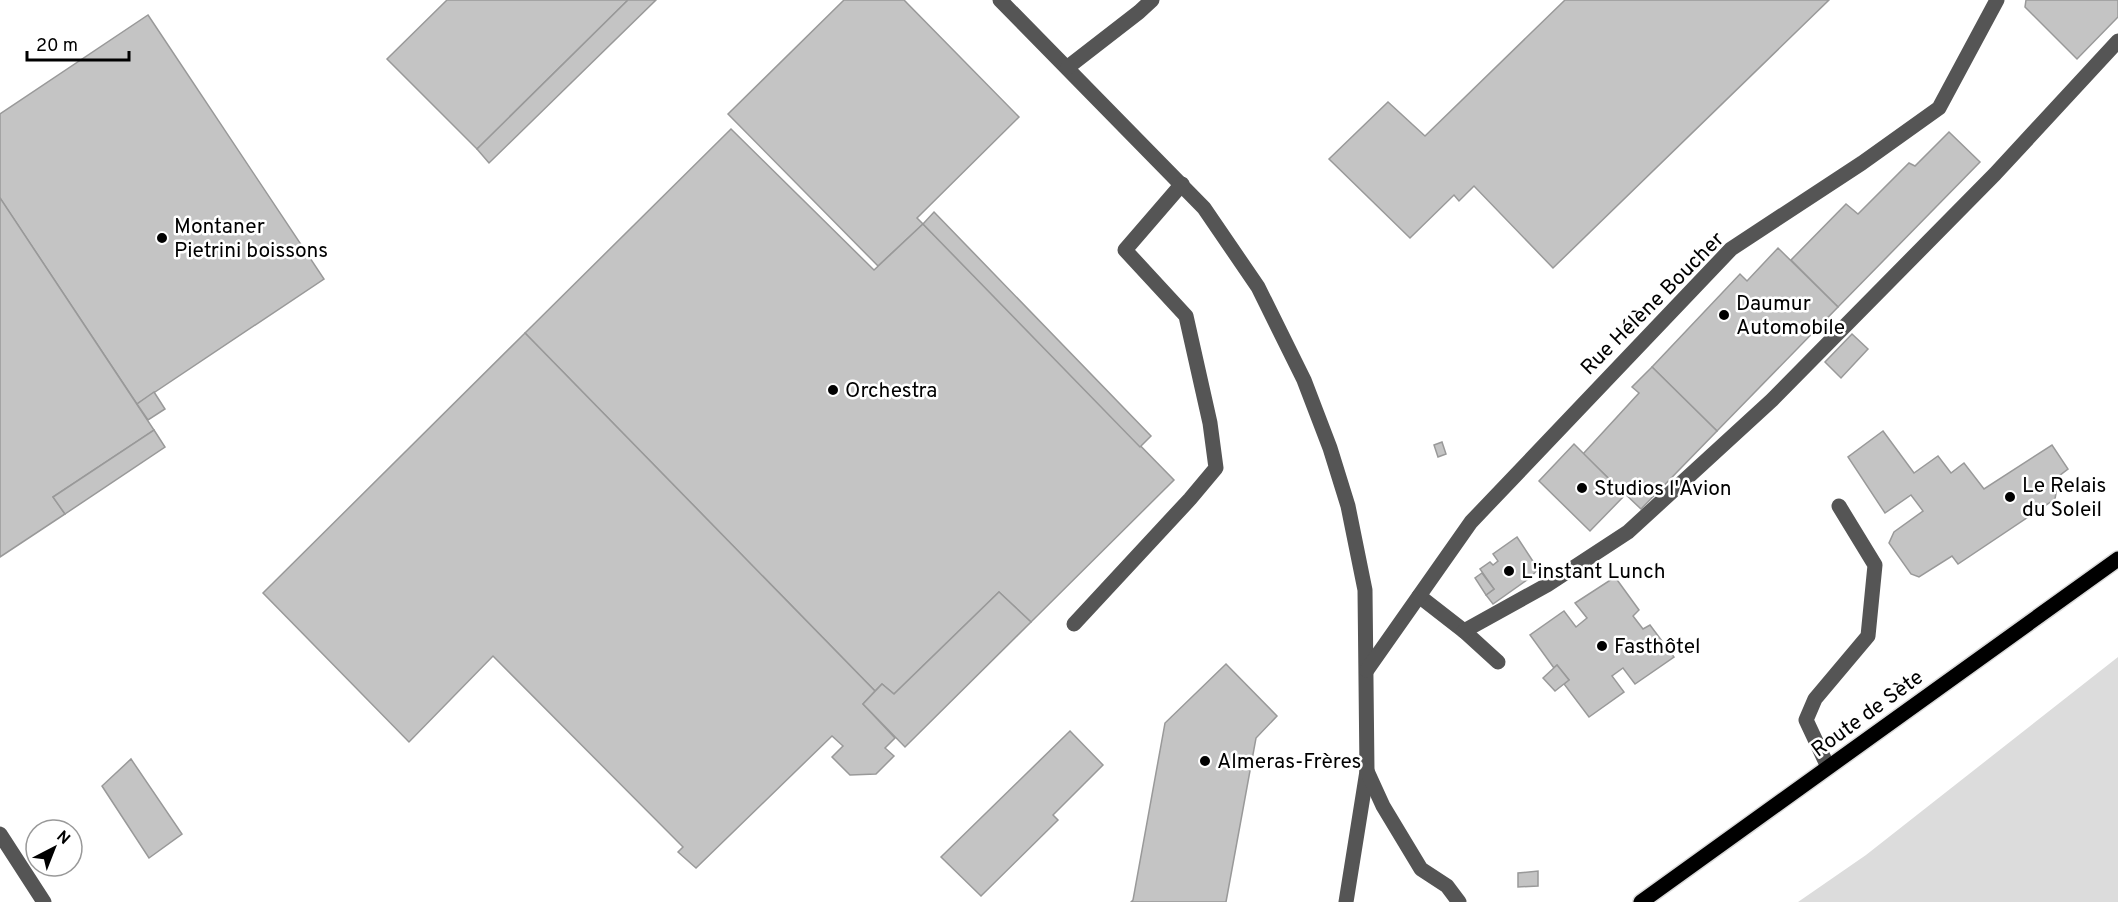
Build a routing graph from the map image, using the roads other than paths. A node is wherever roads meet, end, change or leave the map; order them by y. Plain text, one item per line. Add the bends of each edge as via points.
1 (1000, 0) edge
2 (1152, 0) edge
3 (1996, 2) edge
4 (2118, 41) edge
5 (1068, 67) junction
6 (1182, 184) junction
7 (1839, 506) dead end
8 (2118, 559) edge
9 (1419, 596) junction
10 (1074, 624) dead end
11 (1464, 631) junction
12 (1498, 662) dead end
13 (1367, 670) junction
14 (1828, 767) junction
15 (1367, 771) junction
16 (0, 834) edge
17 (44, 902) edge
18 (1346, 902) edge
19 (1459, 902) edge
20 (1641, 902) edge

1 - 5 street
2 - 5 street
3 - 9 street, Rue Hélène Boucher via 1939,108 1731,249 1471,522
4 - 11 street via 1995,174 1772,400 1628,532 1547,585
5 - 6 street
6 - 10 street via 1125,250 1186,316 1216,468
6 - 13 street via 1204,208 1258,287 1304,380 1330,448 1348,506 1365,590
7 - 14 street via 1875,565 1868,636 1815,699 1806,720
8 - 14 main road, Route de Sète
9 - 11 street
9 - 13 street, Rue Hélène Boucher
11 - 12 street
13 - 15 street
14 - 20 main road, Route de Sète
15 - 18 street
15 - 19 street via 1421,869 1447,886
16 - 17 street

